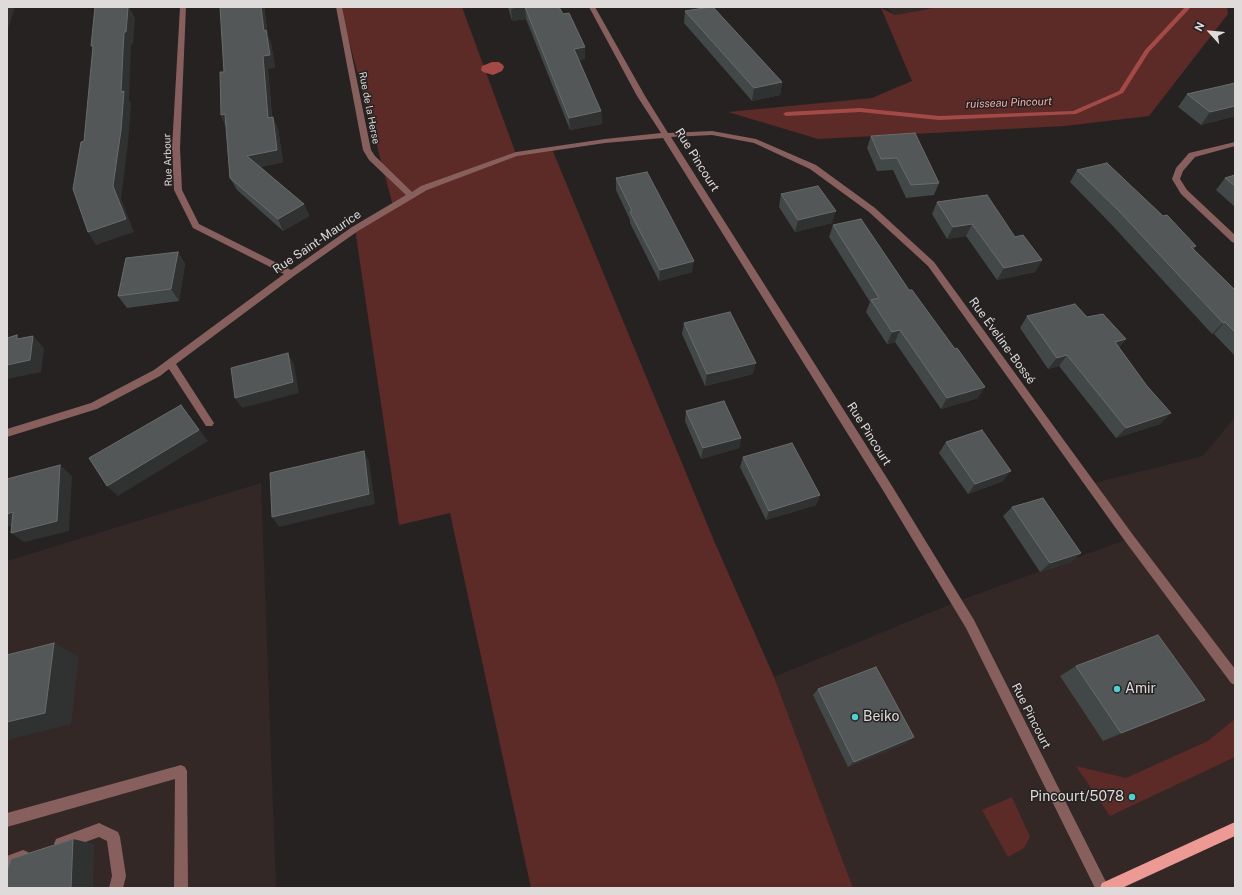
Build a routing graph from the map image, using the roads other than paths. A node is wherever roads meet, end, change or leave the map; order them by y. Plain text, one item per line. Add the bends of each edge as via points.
1 (183, 7) edge
2 (339, 7) edge
3 (592, 7) edge
4 (666, 135) junction
5 (1235, 144) edge
6 (411, 196) junction
7 (1235, 240) edge
8 (291, 274) junction
9 (170, 363) junction
10 (209, 423) dead end
11 (7, 433) edge
12 (1235, 679) edge
13 (7, 820) edge
14 (1235, 829) edge
15 (50, 847) edge
16 (36, 852) edge
17 (7, 864) edge
18 (120, 884) edge
19 (181, 888) edge
20 (1102, 888) edge
21 (1107, 888) edge

1 - 8 street, Rue Arbour via 176,148 178,190 196,226
2 - 6 street, Rue de la Herse via 367,150
3 - 4 street, Rue Pincourt via 640,96
4 - 6 street, Rue Saint-Maurice via 516,154 424,188
4 - 12 street, Rue Éveline-Bossé via 712,133 756,140 813,167 872,210 931,264 1128,538
4 - 20 street, Rue Pincourt via 970,624
5 - 7 street via 1192,155 1179,170 1176,179 1184,192
6 - 8 street, Rue Saint-Maurice via 355,229
8 - 9 street, Rue Saint-Maurice
9 - 10 street
9 - 11 street, Rue Saint-Maurice via 157,373 94,406
13 - 19 street via 181,771
14 - 21 main road
15 - 18 street via 99,830 113,837
16 - 17 street

